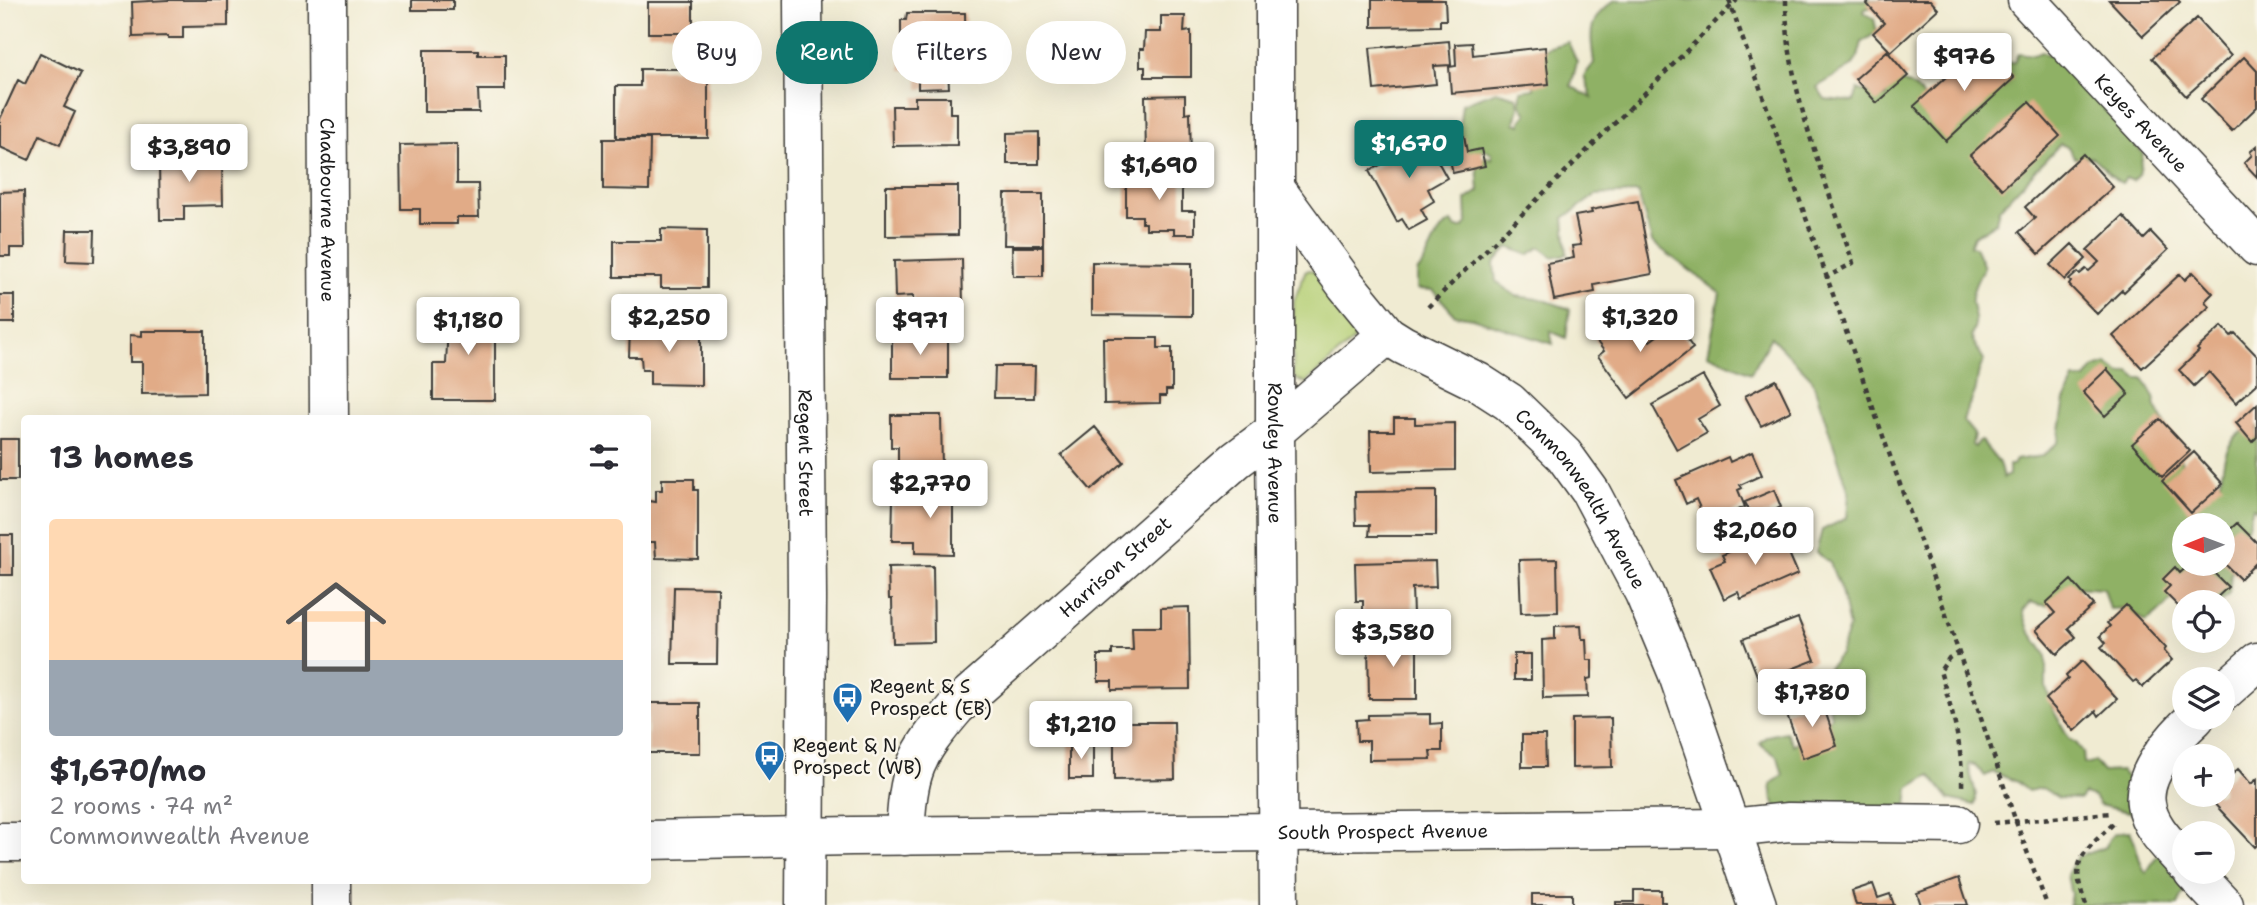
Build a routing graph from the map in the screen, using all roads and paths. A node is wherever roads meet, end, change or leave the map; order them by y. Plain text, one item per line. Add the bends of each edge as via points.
1 (327, 0) edge
2 (803, 0) edge
3 (1275, 0) edge
4 (1729, 0) edge
5 (1737, 0) edge
6 (1786, 0) edge
7 (2027, 0) edge
8 (1275, 188) junction
9 (2257, 247) edge
10 (1828, 277) junction
11 (1428, 307) dead end
12 (1387, 335) junction
13 (329, 415) edge
14 (1275, 431) junction
15 (1959, 652) junction
16 (2257, 662) edge
17 (2235, 681) edge
18 (2184, 730) edge
19 (2091, 816) dead end
20 (2118, 819) dead end
21 (2016, 822) junction
22 (1975, 823) junction
23 (1731, 828) junction
24 (1278, 833) junction
25 (905, 836) junction
26 (806, 837) junction
27 (651, 840) edge
28 (0, 842) edge
29 (21, 842) edge
30 (2172, 847) edge
31 (331, 884) edge
32 (2204, 884) edge
33 (331, 905) edge
34 (806, 905) edge
35 (1279, 905) edge
36 (1757, 905) edge
37 (2048, 905) edge
38 (2086, 905) edge
39 (2224, 905) edge

1 - 13 street, Chadbourne Avenue
2 - 26 street, Regent Street
3 - 8 street, Rowley Avenue
4 - 10 path
5 - 11 path, bridge
6 - 10 path via 1795,86 1853,263
7 - 9 street, Keyes Avenue
8 - 12 street, Commonwealth Avenue
8 - 14 street, Rowley Avenue
10 - 15 path
12 - 14 street, Harrison Street
12 - 23 street, Commonwealth Avenue via 1509,402 1564,455 1590,491 1649,604
14 - 24 street, Rowley Avenue
14 - 25 street, Harrison Street via 1236,460 957,706 915,763 907,794
15 - 21 path
15 - 22 path via 1948,658 1940,671 1956,724
16 - 17 street
18 - 30 street via 2165,751 2146,788 2152,821
19 - 21 path
20 - 38 path via 2078,864 2076,877
21 - 22 path
21 - 37 path
22 - 23 street, South Prospect Avenue via 1788,822
23 - 24 street, South Prospect Avenue
23 - 36 street, Commonwealth Avenue
24 - 25 street, South Prospect Avenue
24 - 35 street, Rowley Avenue
25 - 26 street, South Prospect Avenue
26 - 27 street, South Prospect Avenue
26 - 34 street, Regent Street
28 - 29 street
31 - 33 street
32 - 39 street

